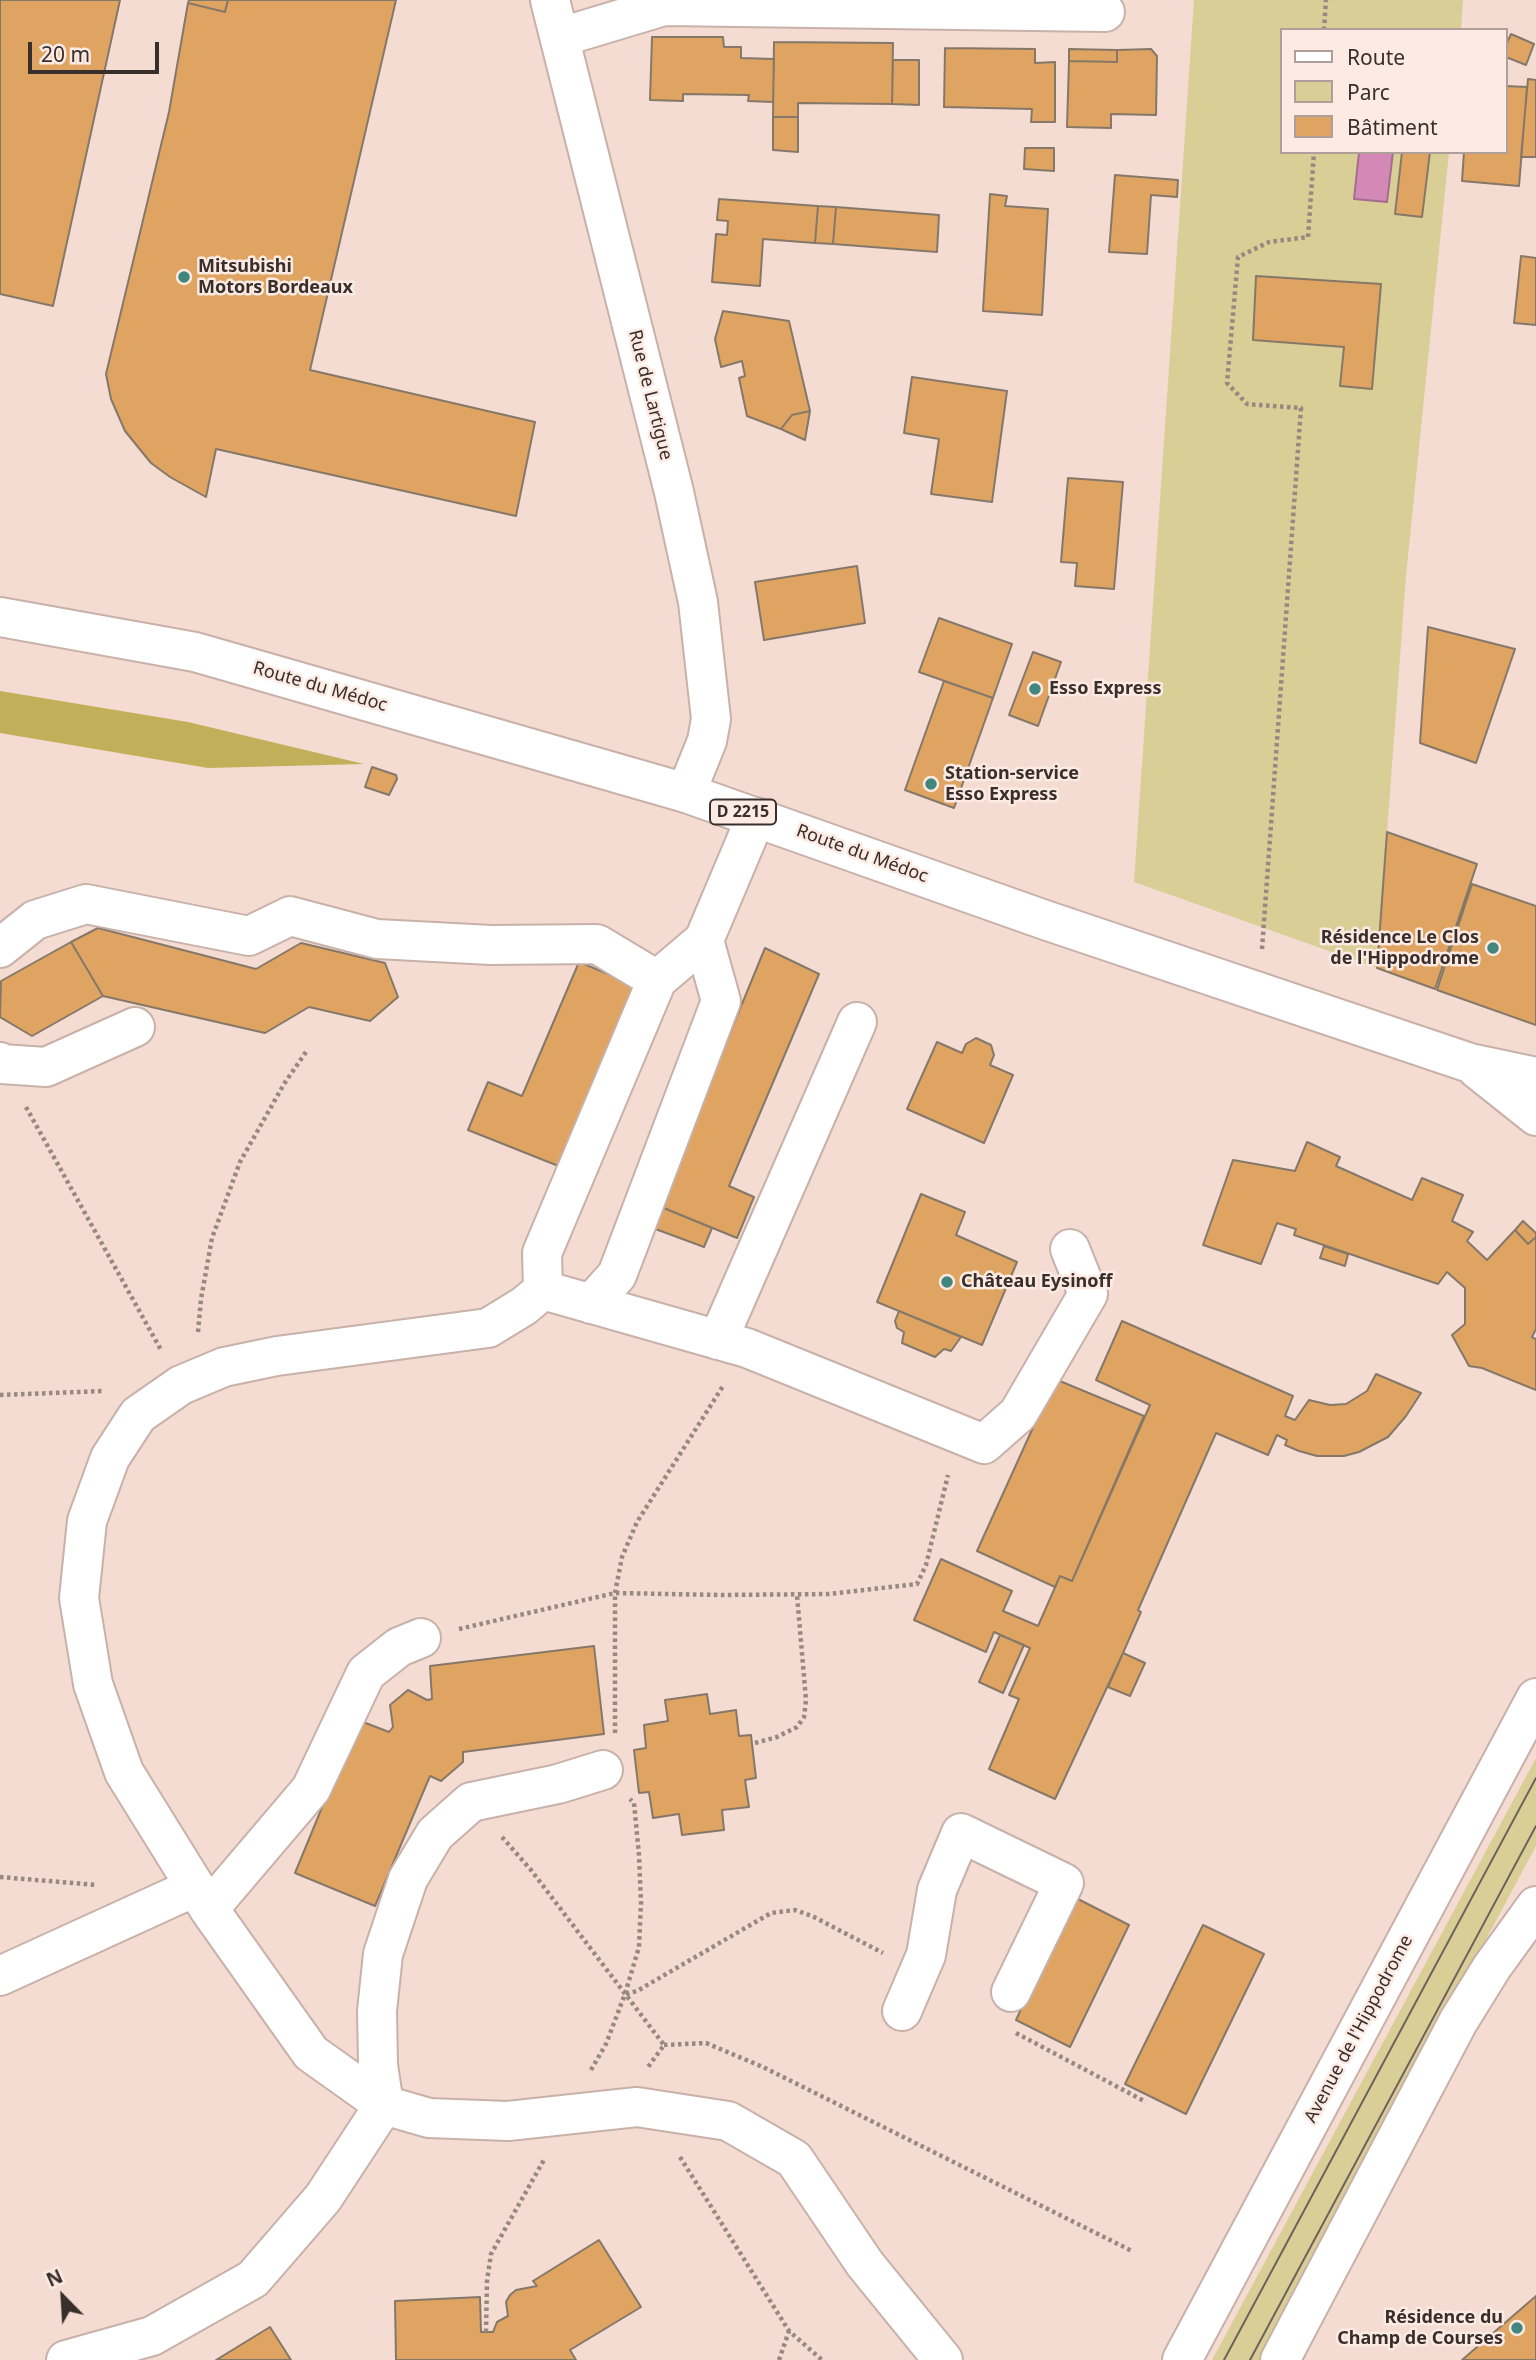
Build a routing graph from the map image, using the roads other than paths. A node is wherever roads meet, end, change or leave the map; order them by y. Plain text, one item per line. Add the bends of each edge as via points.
1 (550, 0) edge
2 (1043, 5) edge
3 (1105, 12) dead end
4 (561, 37) junction
5 (0, 617) edge
6 (686, 793) junction
7 (756, 817) junction
8 (704, 940) junction
9 (0, 947) edge
10 (657, 981) junction
11 (857, 1021) dead end
12 (135, 1027) dead end
13 (1, 1063) edge
14 (1470, 1063) junction
15 (1536, 1077) edge
16 (1536, 1116) edge
17 (1070, 1249) dead end
18 (543, 1290) junction
19 (591, 1304) junction
20 (732, 1344) junction
21 (421, 1638) road end
22 (1536, 1698) edge
23 (603, 1770) road end
24 (202, 1898) junction
25 (1536, 1906) edge
26 (0, 1976) edge
27 (1011, 1992) dead end
28 (902, 2011) dead end
29 (384, 2105) junction
30 (66, 2360) edge
31 (943, 2360) edge
32 (1182, 2360) edge
33 (1280, 2360) edge

1 - 4 street, Rue de Lartigue
2 - 3 street
2 - 4 street via 664,6
4 - 6 street, Rue de Lartigue via 698,602 710,719 707,741
5 - 6 street, Route du Médoc / D 2215 via 195,652
6 - 7 street, Route du Médoc / D 2215
7 - 8 street
7 - 14 street, Route du Médoc / D 2215
8 - 10 street
8 - 19 street via 721,1001 617,1275
9 - 10 street via 35,920 86,904 249,936 290,916 377,939 597,944
10 - 18 street via 542,1253
11 - 20 street
12 - 13 street via 46,1067
14 - 15 street, Route du Médoc / D 2215
14 - 16 street, Route du Médoc / D 2215
17 - 20 street via 1088,1294 1018,1414 984,1444
18 - 19 street
18 - 24 street via 488,1328 224,1367 181,1386 138,1415 110,1458 87,1521 79,1598 93,1684 124,1772
19 - 20 street
21 - 24 street via 399,1647 366,1673 311,1789
22 - 32 street, Avenue de l'Hippodrome
23 - 29 street via 471,1802 435,1834 408,1879 383,1954 377,2011
24 - 26 street
24 - 29 street via 311,2053
25 - 33 street via 1458,2022
27 - 28 street via 1064,1883 961,1833 937,1891 926,1955
29 - 30 street via 323,2198 253,2279 152,2336
29 - 31 street via 429,2118 508,2121 637,2107 728,2121 794,2159 865,2264

